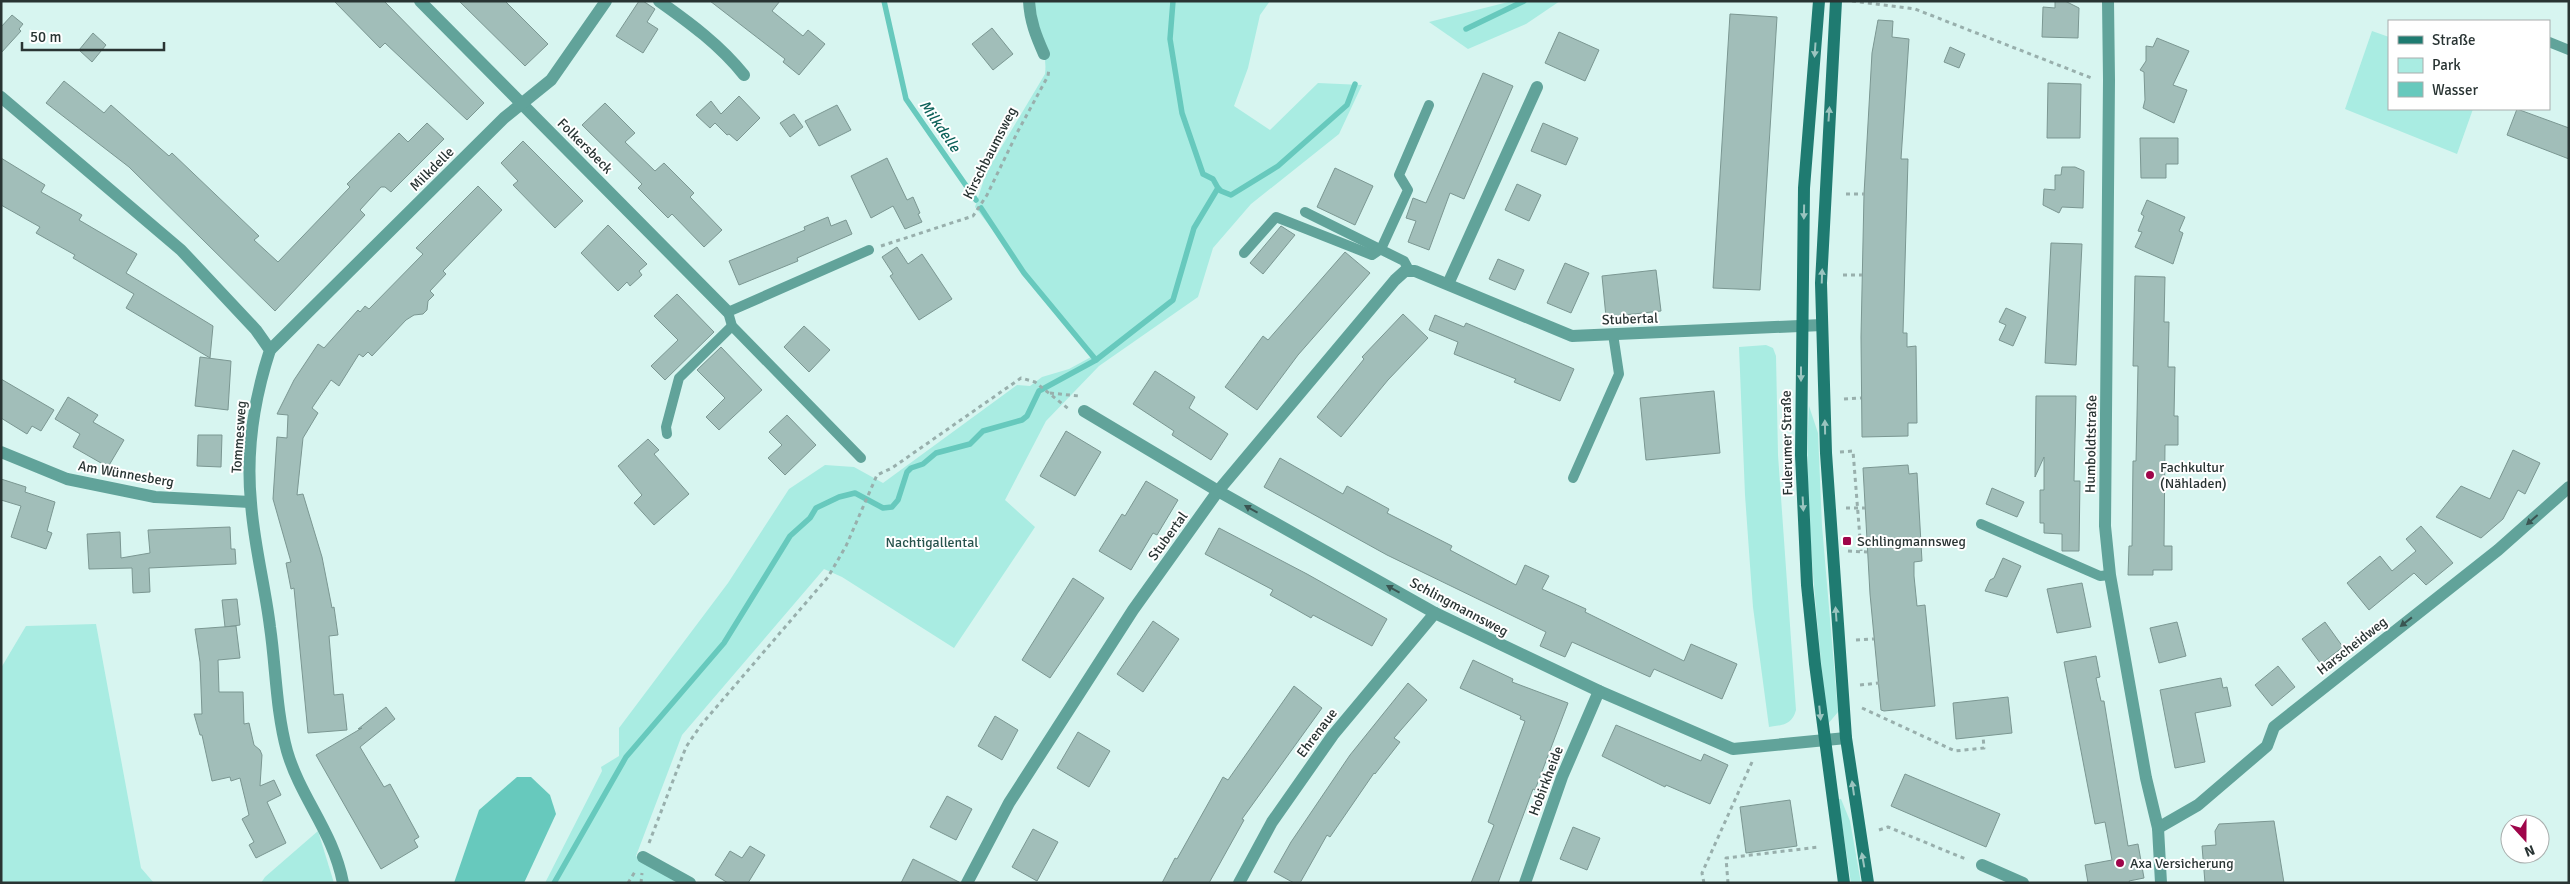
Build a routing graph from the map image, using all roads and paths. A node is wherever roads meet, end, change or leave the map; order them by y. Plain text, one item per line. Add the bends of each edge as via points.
1 (420, 1) edge
2 (606, 1) edge
3 (659, 1) edge
4 (1030, 1) edge
5 (1818, 1) edge
6 (1836, 1) edge
7 (1851, 1) edge
8 (2108, 1) edge
9 (2550, 42) edge
10 (2569, 50) edge
11 (1044, 54) joint
12 (744, 75) dead end
13 (2109, 80) junction
14 (1537, 87) dead end
15 (1, 97) edge
16 (522, 103) junction
17 (1429, 105) dead end
18 (1846, 194) dead end
19 (1864, 194) dead end
20 (1305, 212) dead end
21 (1381, 249) junction
22 (869, 250) joint
23 (1244, 253) dead end
24 (1410, 272) junction
25 (1843, 275) dead end
26 (1862, 275) dead end
27 (1448, 284) junction
28 (728, 312) junction
29 (1822, 325) junction
30 (732, 326) junction
31 (1801, 326) junction
32 (1613, 334) junction
33 (270, 350) junction
34 (1050, 393) junction
35 (1862, 398) dead end
36 (1844, 399) dead end
37 (1084, 410) junction
38 (667, 434) dead end
39 (1, 452) edge
40 (1844, 452) dead end
41 (861, 458) dead end
42 (1573, 478) dead end
43 (2569, 488) edge
44 (1218, 491) junction
45 (250, 502) junction
46 (1846, 508) dead end
47 (1859, 508) junction
48 (1865, 508) dead end
49 (1981, 524) dead end
50 (1848, 551) dead end
51 (1861, 552) junction
52 (1868, 552) dead end
53 (2110, 575) junction
54 (1436, 613) junction
55 (1874, 639) dead end
56 (1856, 640) dead end
57 (1879, 683) dead end
58 (1860, 685) dead end
59 (1599, 691) junction
60 (1862, 708) dead end
61 (1983, 736) dead end
62 (1846, 738) junction
63 (1823, 741) junction
64 (1759, 748) junction
65 (2158, 828) junction
66 (1879, 830) dead end
67 (1819, 847) dead end
68 (644, 857) joint
69 (1982, 866) joint
70 (343, 883) edge
71 (690, 883) edge
72 (966, 883) edge
73 (1239, 883) edge
74 (1525, 883) edge
75 (1704, 883) edge
76 (1728, 883) edge
77 (1844, 883) edge
78 (1868, 883) edge
79 (2023, 883) edge
80 (2161, 883) edge

1 - 16 street, Folkersbeck
2 - 16 street, Milkdelle via 551,80
3 - 12 street via 693,24 730,57
4 - 11 street via 1035,34
5 -> 31 main road, Fulerumer Straße via 1804,188
29 -> 6 main road via 1826,156
7 - 13 path via 1915,9 2094,79
8 - 13 street, Humboldtstraße
9 - 10 lane
11 - 22 path, Kirschbaumsweg via 1049,65 1048,76 979,209 972,216
13 - 53 street, Humboldtstraße via 2105,526
14 - 27 street
15 - 33 street via 181,250 256,330
16 - 28 street, Folkersbeck
16 - 33 street, Milkdelle
17 - 21 lane via 1399,175 1408,190
18 - 19 path
20 - 21 lane
21 - 23 lane via 1372,255 1276,217
21 - 24 lane via 1404,261
22 - 28 lane
24 - 27 street, Stubertal
24 - 44 street, Stubertal via 1395,280
25 - 26 path
27 - 32 street, Stubertal via 1572,336
28 - 30 lane, Folkersbeck
29 - 31 street, Stubertal
62 -> 29 main road via 1830,531
30 - 38 lane via 678,378
30 - 41 lane, Folkersbeck
31 - 32 street, Stubertal
31 -> 63 main road, Fulerumer Straße via 1800,455 1807,585
32 - 42 lane via 1619,374
33 - 45 street, Tommesweg via 253,413
34 - 37 path via 1072,412
34 - 37 path via 1083,396
34 - 68 path via 1035,382 1021,378 1012,382 892,468 877,475 846,546 828,578 701,725 686,748
35 - 36 path
37 - 44 street, Schlingmannsweg
39 - 45 street, Am Wünnesberg via 67,478 155,497
40 - 47 path via 1853,452
43 -> 65 street, Harscheidweg via 2498,550 2274,727 2266,746 2198,805
54 -> 44 street, Schlingmannsweg
44 - 72 street, Stubertal via 1128,618 1009,804
45 - 70 street, Tommesweg via 287,751 300,786 338,858
46 - 47 path
47 - 48 path
47 - 51 path
49 - 53 lane via 2100,576
50 - 51 path
51 - 52 path
53 - 65 street, Humboldtstraße
54 - 59 street, Schlingmannsweg
54 - 73 street, Ehrenaue via 1333,735 1272,822
55 - 56 path
57 - 58 path
59 - 64 street, Schlingmannsweg via 1732,749
59 - 74 street, Hobirkheide via 1562,777
60 - 61 path via 1955,751 1984,748
62 - 63 street, Schlingmannsweg
78 -> 62 main road
63 - 64 street, Schlingmannsweg
63 - 77 main road, Fulerumer Straße
64 - 75 path via 1702,873
65 - 80 street, Humboldtstraße
66 - 69 path via 1888,827
67 - 76 path via 1726,858
68 - 71 street
69 - 79 street

